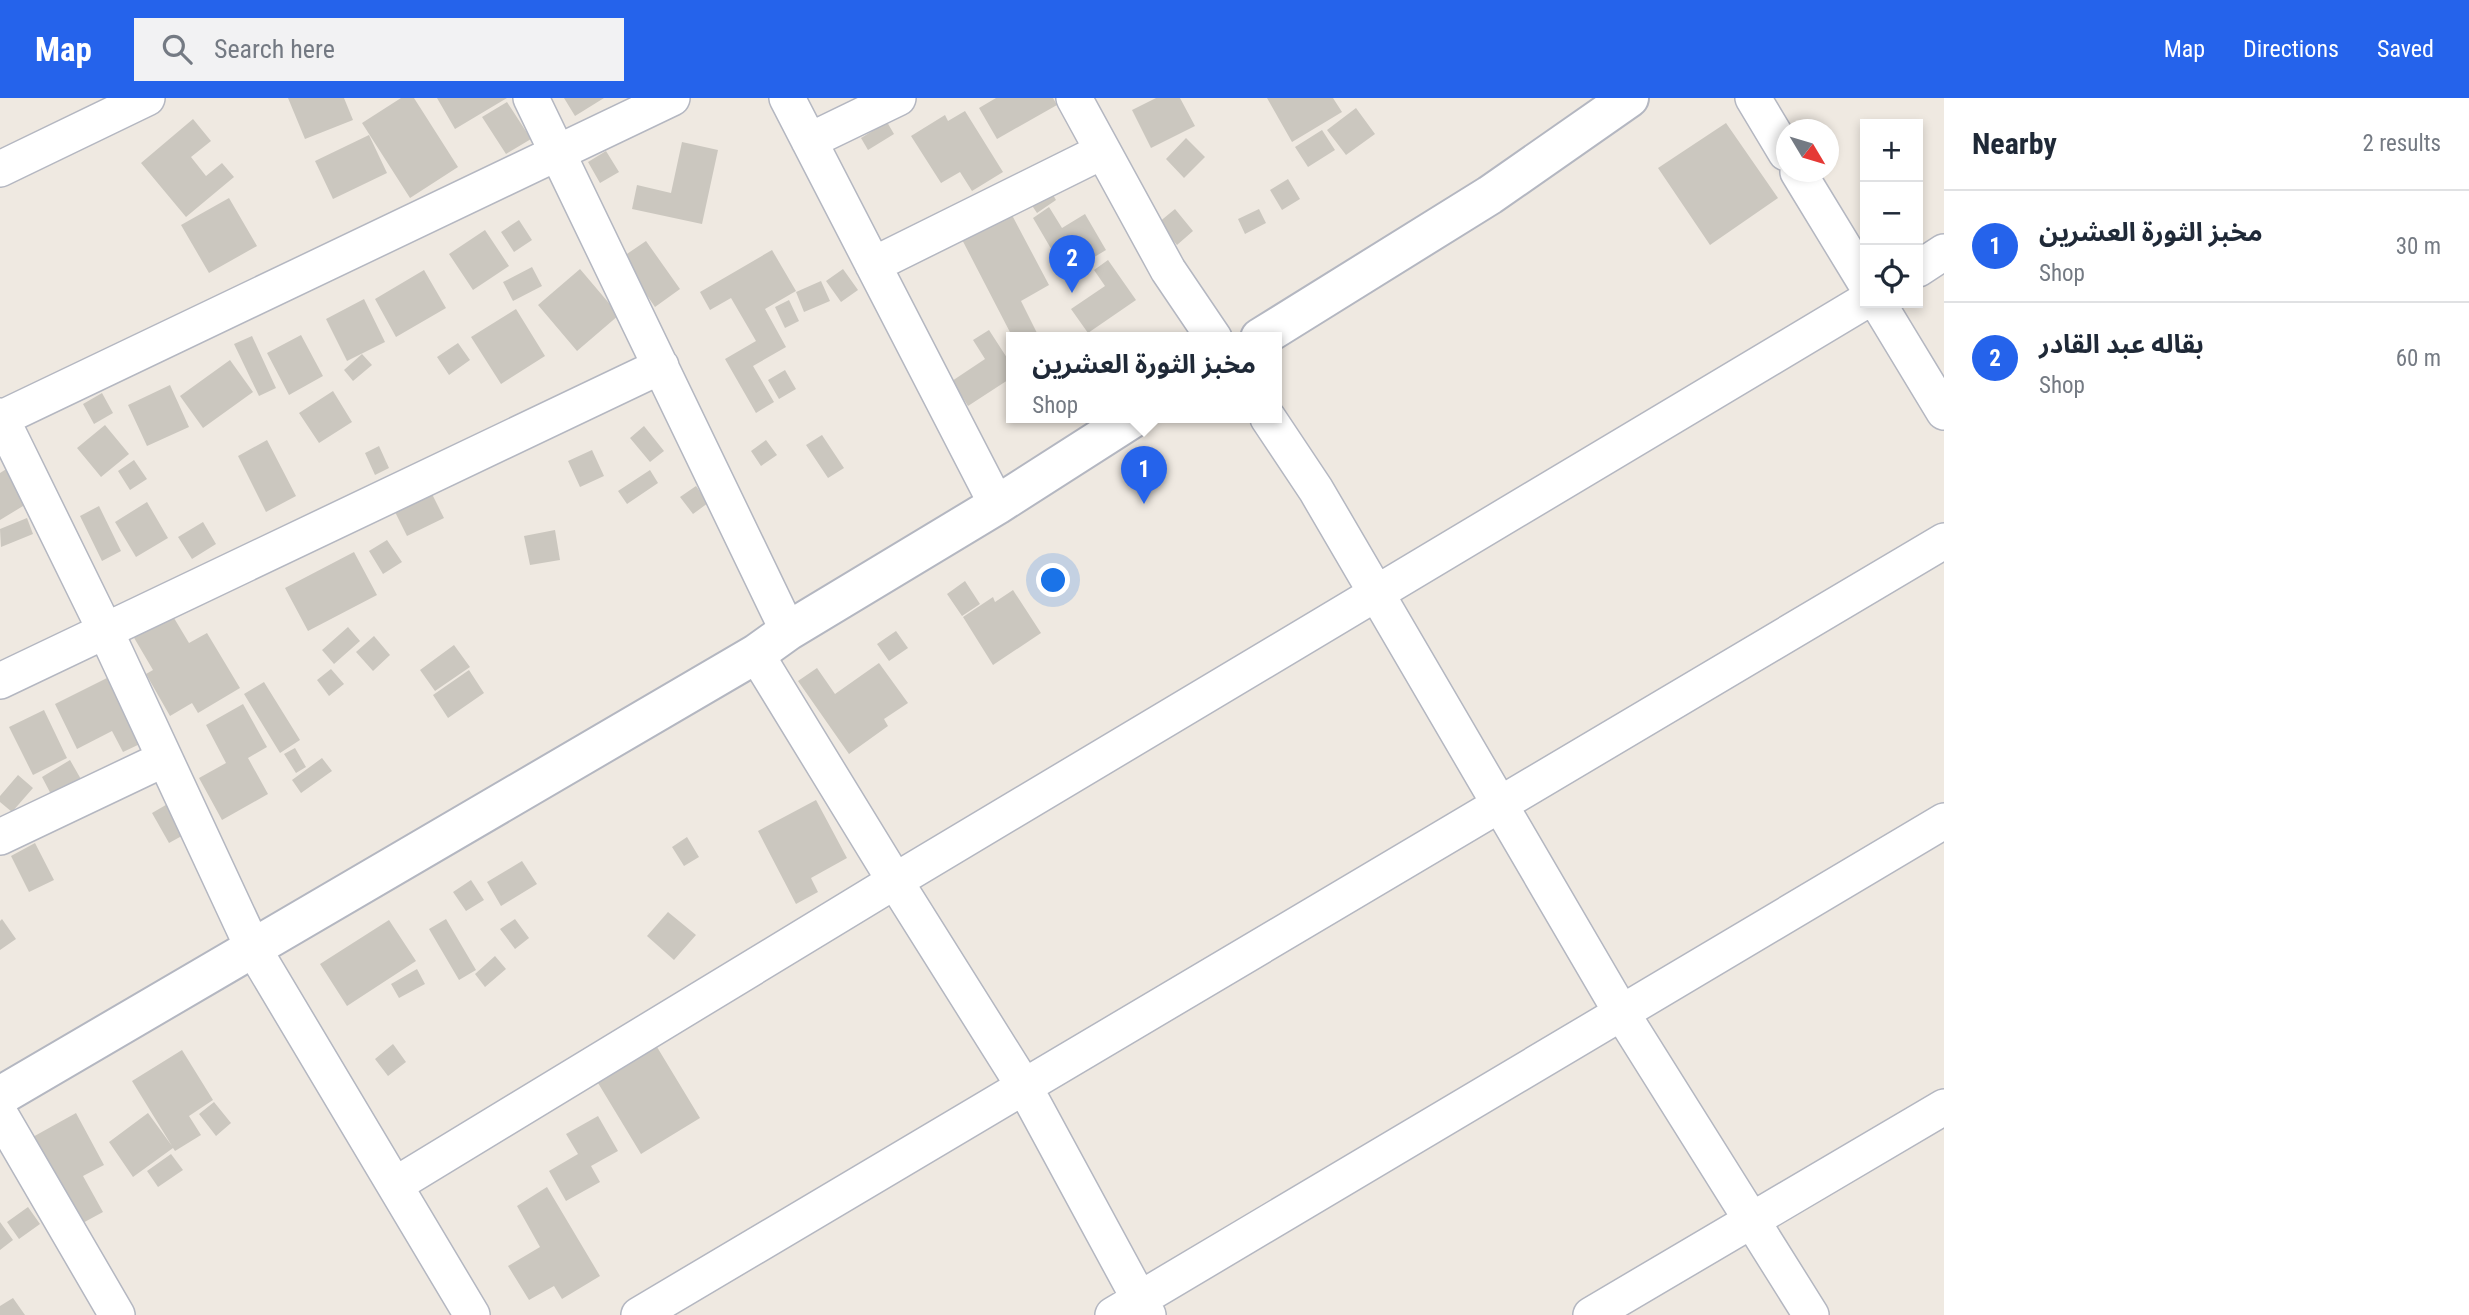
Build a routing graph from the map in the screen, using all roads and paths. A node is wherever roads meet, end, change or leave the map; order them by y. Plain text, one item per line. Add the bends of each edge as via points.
1 (147, 98) edge
2 (531, 98) edge
3 (672, 98) edge
4 (787, 98) edge
5 (898, 98) edge
6 (1074, 98) edge
7 (1629, 98) edge
8 (1753, 98) edge
9 (1776, 135) edge
10 (809, 141) junction
11 (1103, 151) junction
12 (558, 152) junction
13 (0, 169) edge
14 (1804, 182) edge
15 (1944, 252) edge
16 (873, 265) junction
17 (1923, 265) edge
18 (1860, 274) edge
19 (1860, 304) edge
20 (1881, 308) edge
21 (1210, 332) edge
22 (1270, 332) edge
23 (661, 366) junction
24 (1944, 412) edge
25 (0, 418) edge
26 (1125, 423) edge
27 (1271, 423) edge
28 (997, 505) junction
29 (1944, 541) edge
30 (1376, 594) junction
31 (105, 630) junction
32 (788, 631) junction
33 (756, 654) junction
34 (0, 681) edge
35 (164, 759) junction
36 (1499, 804) junction
37 (1944, 821) edge
38 (0, 837) edge
39 (894, 881) junction
40 (253, 948) junction
41 (1621, 1012) junction
42 (1025, 1088) junction
43 (0, 1096) edge
44 (1944, 1107) edge
45 (0, 1114) edge
46 (395, 1185) junction
47 (1751, 1220) junction
48 (1134, 1310) edge
49 (117, 1315) edge
50 (472, 1315) edge
51 (639, 1315) edge
52 (1591, 1315) edge
53 (1811, 1315) edge

1 - 13 street
2 - 12 street
3 - 12 street
4 - 10 street
5 - 10 street
6 - 11 street
7 - 22 street via 1490,195
8 - 9 street
10 - 16 street
11 - 16 street
11 - 21 street via 1168,270
12 - 23 street
12 - 25 street
14 - 18 street
15 - 17 street
16 - 28 street
19 - 30 street
20 - 24 street
23 - 31 street
23 - 32 street
25 - 31 street
26 - 28 street
27 - 30 street
28 - 32 street
29 - 36 street
30 - 36 street
30 - 39 street
31 - 34 street
31 - 35 street
32 - 33 street
33 - 39 street
33 - 40 street
35 - 38 street
35 - 40 street
36 - 41 street
36 - 42 street
37 - 41 street
39 - 42 street
39 - 46 street
40 - 43 street
40 - 46 street
41 - 47 street
41 - 48 street
42 - 48 street
42 - 51 street
44 - 47 street
45 - 49 street
46 - 50 street
47 - 52 street
47 - 53 street

